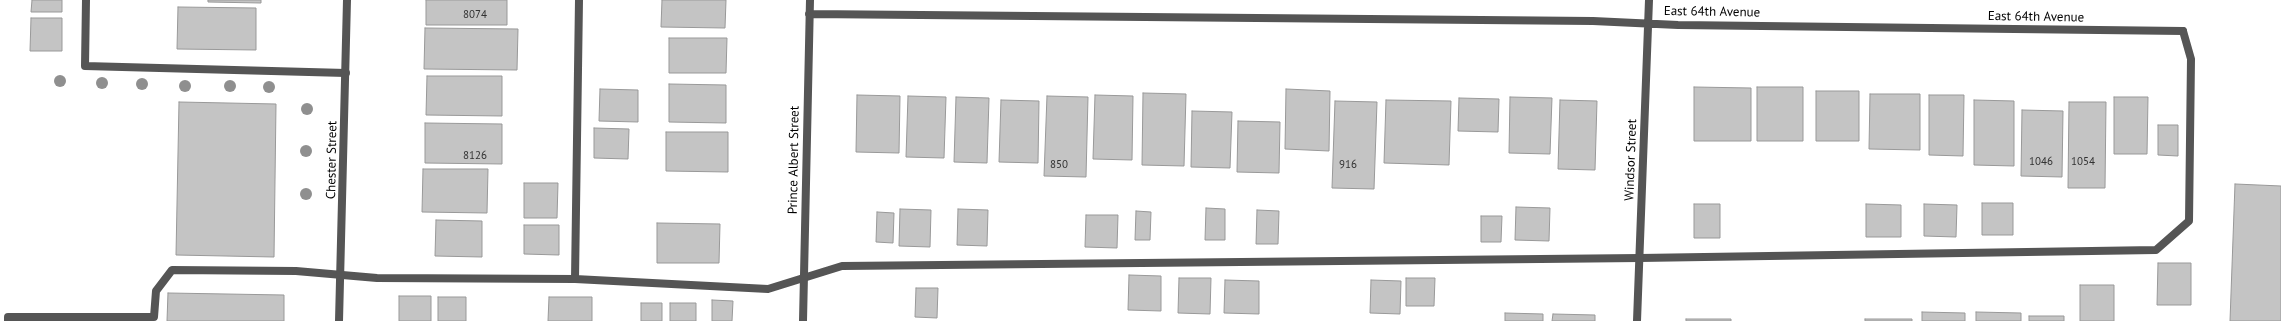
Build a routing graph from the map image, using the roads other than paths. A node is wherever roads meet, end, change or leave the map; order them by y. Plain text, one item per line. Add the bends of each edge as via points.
1 (86, 0) edge
2 (347, 0) edge
3 (579, 0) edge
4 (810, 0) edge
5 (1649, 0) edge
6 (809, 14) junction
7 (1647, 22) junction
8 (346, 73) junction
9 (1640, 258) junction
10 (341, 273) junction
11 (804, 277) junction
12 (575, 279) junction
13 (8, 321) edge
14 (339, 321) edge
15 (803, 321) edge
16 (1637, 321) edge

1 - 8 street via 85,66
2 - 8 street, Chester Street
3 - 12 street
4 - 6 street, Prince Albert Street
5 - 7 street, Windsor Street
6 - 7 street, East 64th Avenue
6 - 11 street, Prince Albert Street
7 - 9 street, Windsor Street
7 - 9 street, East 64th Avenue via 2183,31 2191,59 2189,221 2156,250
8 - 10 street, Chester Street
9 - 11 street via 842,266
9 - 16 street, Windsor Street
10 - 12 street via 377,278
10 - 13 street via 172,270 156,291 154,317 8,317
10 - 14 street, Chester Street
11 - 12 street via 768,289
11 - 15 street, Prince Albert Street

